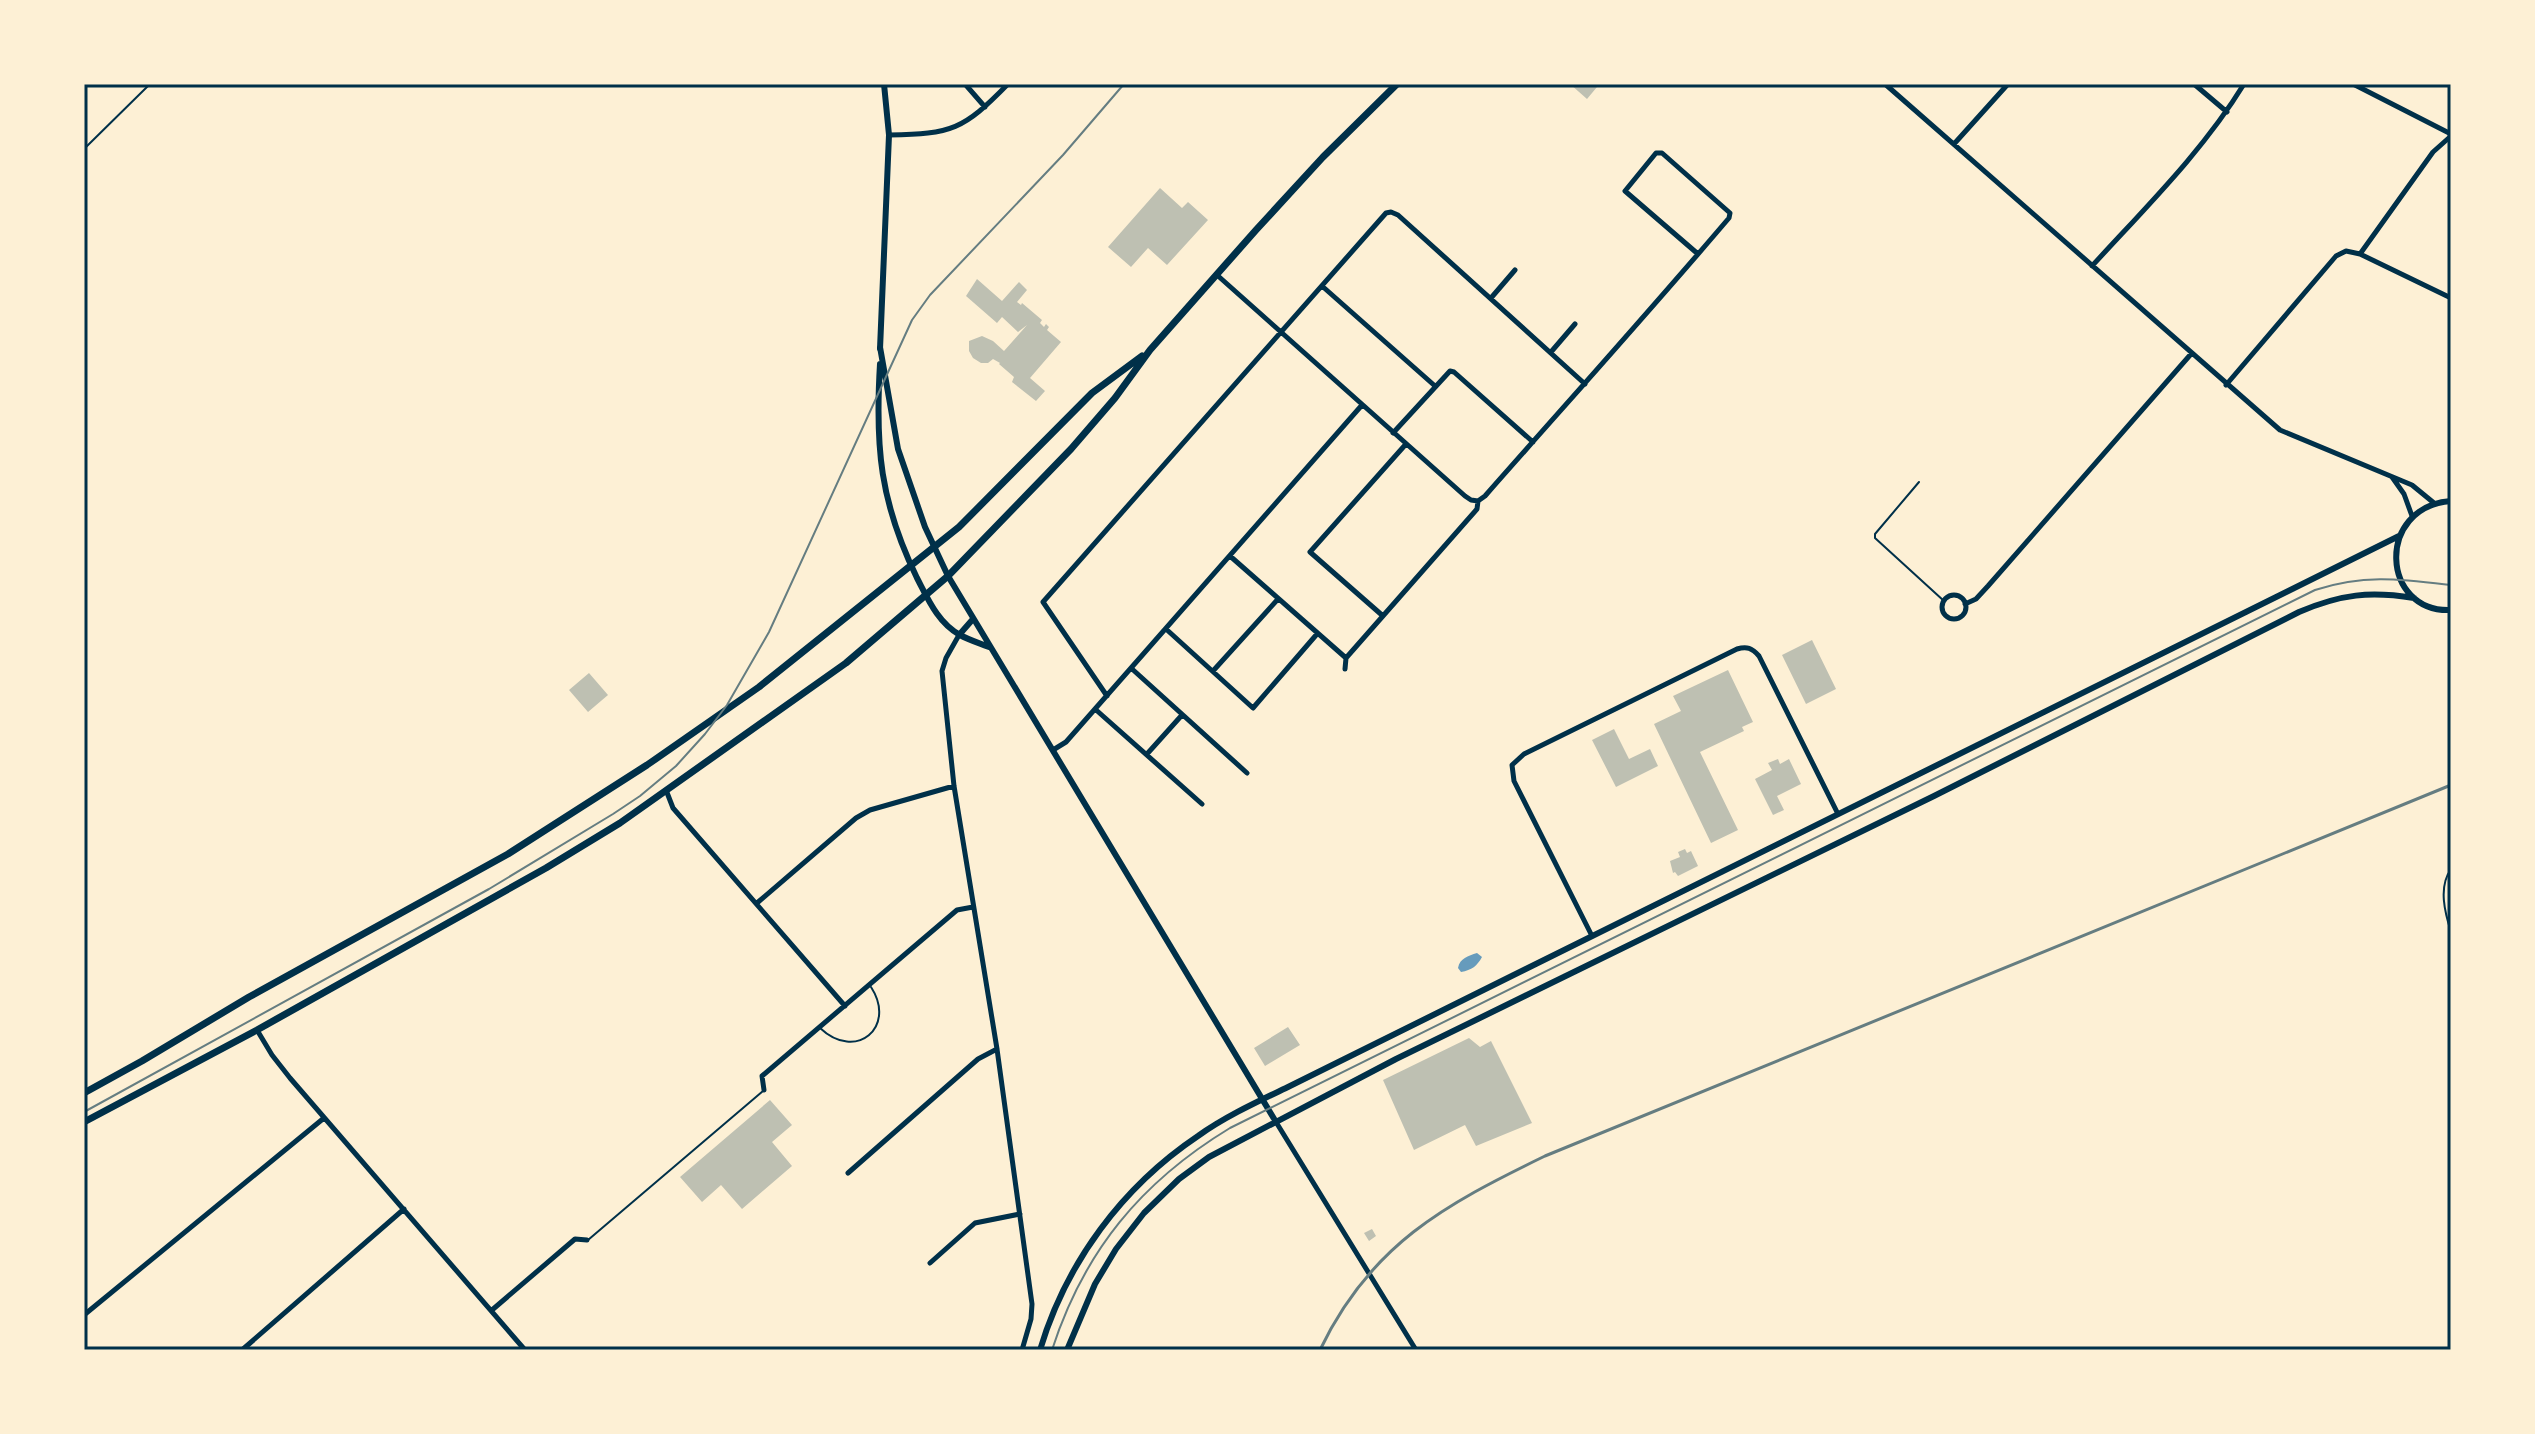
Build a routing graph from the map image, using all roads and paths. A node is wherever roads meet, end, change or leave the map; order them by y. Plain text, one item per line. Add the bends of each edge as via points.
1 (150, 84) edge
2 (884, 84) edge
3 (965, 84) edge
4 (1008, 84) edge
5 (1397, 84) edge
6 (1885, 84) edge
7 (2008, 84) edge
8 (2194, 84) edge
9 (2244, 84) edge
10 (2353, 84) edge
11 (985, 107) junction
12 (2227, 112) junction
13 (889, 135) junction
14 (2451, 135) edge
15 (1954, 144) junction
16 (84, 149) edge
17 (1698, 254) junction
18 (2360, 254) junction
19 (2092, 266) junction
20 (1515, 270) dead end
21 (1216, 275) junction
22 (1322, 286) junction
23 (1491, 298) junction
24 (2451, 298) edge
25 (1575, 324) dead end
26 (1281, 333) junction
27 (880, 347) junction
28 (1150, 350) junction
29 (1551, 352) junction
30 (2191, 354) junction
31 (1585, 384) junction
32 (2226, 385) junction
33 (1435, 386) junction
34 (1362, 405) junction
35 (1393, 433) junction
36 (1533, 442) junction
37 (1406, 444) junction
38 (2392, 476) junction
39 (1919, 482) dead end
40 (1478, 501) junction
41 (2451, 501) edge
42 (2434, 503) junction
43 (2412, 516) junction
44 (2399, 536) junction
45 (935, 548) junction
46 (1230, 556) junction
47 (912, 566) junction
48 (948, 576) junction
49 (926, 596) junction
50 (2414, 598) junction
51 (1278, 599) junction
52 (1944, 601) junction
53 (1965, 604) junction
54 (2451, 610) edge
55 (1383, 616) junction
56 (973, 619) junction
57 (1166, 629) junction
58 (1317, 634) junction
59 (959, 635) junction
60 (989, 647) junction
61 (1346, 658) junction
62 (1131, 668) junction
63 (1345, 669) dead end
64 (1213, 671) junction
65 (1107, 696) junction
66 (1095, 709) junction
67 (1182, 715) junction
68 (1053, 750) junction
69 (1147, 754) junction
70 (1247, 773) dead end
71 (954, 786) junction
72 (666, 790) junction
73 (1202, 804) dead end
74 (1838, 814) junction
75 (2451, 869) edge
76 (757, 903) junction
77 (973, 907) junction
78 (2451, 932) edge
79 (1592, 936) junction
80 (870, 985) junction
81 (845, 1006) junction
82 (819, 1028) junction
83 (257, 1030) junction
84 (997, 1049) junction
85 (764, 1090) joint
86 (84, 1093) edge
87 (1264, 1099) junction
88 (324, 1118) junction
89 (84, 1122) edge
90 (1276, 1122) junction
91 (848, 1173) dead end
92 (404, 1209) junction
93 (1020, 1214) junction
94 (587, 1240) joint
95 (930, 1263) dead end
96 (492, 1310) junction
97 (84, 1315) edge
98 (242, 1350) edge
99 (525, 1350) edge
100 (1022, 1350) edge
101 (1040, 1350) edge
102 (1067, 1350) edge
103 (1416, 1350) edge

1 - 16 path
2 - 13 street
3 - 11 street
4 - 11 street
5 - 21 main road
6 - 15 street
7 - 15 street
8 - 12 street
9 - 12 street
10 - 14 street
11 - 13 street via 949,130
12 - 19 street
13 - 27 street
14 - 18 street
15 - 19 street
17 - 17 street via 1625,191 1656,153 1730,214
17 - 31 street
18 - 24 street
18 - 32 street via 2346,251 2336,256
19 - 30 street
20 - 23 street
21 - 26 street
21 - 28 main road
22 - 23 street via 1391,212
22 - 26 street
22 - 33 street
23 - 29 street
25 - 29 street
26 - 34 street
26 - 65 street via 1043,602
27 - 45 street via 898,449
27 - 47 street via 881,472
28 - 45 main road via 1092,393
28 - 48 main road via 1071,449
29 - 31 street
30 - 32 street
30 - 53 street via 1988,586
31 - 36 street
32 - 38 street via 2280,430
33 - 35 street
33 - 36 street via 1454,372
34 - 35 street
34 - 46 street
35 - 37 street
36 - 40 street
37 - 40 street via 1469,500
37 - 55 street via 1310,552
38 - 42 street
38 - 43 street
39 - 52 lane via 1875,538
40 - 55 street via 1477,509
41 - 42 street
42 - 43 street
43 - 44 street
44 - 50 street via 2396,565
44 - 74 street
45 - 47 main road
45 - 48 street
46 - 51 street
46 - 57 street
47 - 49 street
47 - 86 main road via 759,687 543,832
48 - 49 main road
48 - 56 street
49 - 59 street
49 - 72 main road via 846,663
50 - 54 street
50 - 90 street via 2342,596 2299,612
51 - 58 street
51 - 64 street
52 - 53 street via 1957,596
52 - 53 street via 1944,613 1953,619 1963,615
55 - 61 street
56 - 59 street
56 - 60 street
57 - 62 street
57 - 64 street
58 - 61 street
58 - 64 street via 1253,708
59 - 60 street
59 - 71 street via 942,671
60 - 68 street
61 - 63 street
62 - 65 street
62 - 67 street
65 - 66 street
66 - 68 street
66 - 69 street
67 - 69 street
67 - 70 street
68 - 87 street
69 - 73 street
71 - 76 street via 856,818
71 - 77 street
72 - 76 street via 673,808
72 - 83 main road via 546,868
74 - 79 street
74 - 79 street via 1759,656 1745,646 1524,754 1512,765 1514,781
75 - 78 path via 2444,908
76 - 81 street
77 - 80 street via 957,910
77 - 84 street
79 - 87 street
80 - 81 street
80 - 82 lane via 880,1010 871,1035 847,1043
81 - 82 street
82 - 85 street via 762,1076
83 - 88 street
83 - 89 main road
84 - 91 street
84 - 93 street
85 - 94 lane
87 - 90 street
87 - 101 street via 1198,1135 1128,1196 1076,1265
88 - 92 street
88 - 97 street
90 - 102 street via 1209,1157 1144,1213 1095,1284
90 - 103 street
92 - 96 street
92 - 98 street
93 - 95 street via 978,1221
93 - 100 street via 1032,1304
94 - 96 street via 575,1239
96 - 99 street

